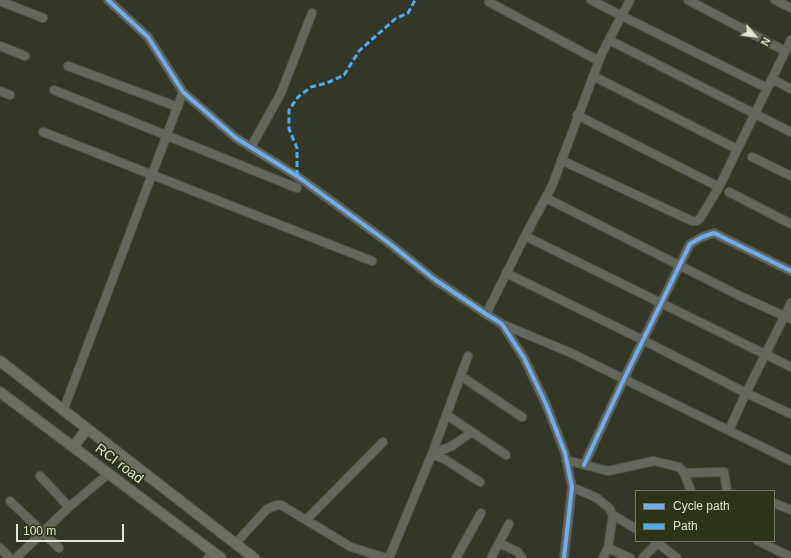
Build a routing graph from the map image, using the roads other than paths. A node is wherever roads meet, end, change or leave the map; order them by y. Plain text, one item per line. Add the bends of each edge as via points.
1 (108, 0) edge
2 (591, 0) edge
3 (630, 0) edge
4 (688, 0) edge
5 (775, 0) edge
6 (0, 1) edge
7 (489, 2) dead end
8 (791, 8) edge
9 (312, 13) dead end
10 (622, 16) junction
11 (43, 18) dead end
12 (609, 40) junction
13 (789, 45) edge
14 (0, 46) edge
15 (25, 56) dead end
16 (599, 61) junction
17 (68, 66) dead end
18 (593, 76) junction
19 (772, 79) junction
20 (768, 88) junction
21 (791, 89) edge
22 (0, 90) edge
23 (54, 90) dead end
24 (183, 92) junction
25 (10, 95) dead end
26 (178, 107) junction
27 (754, 114) junction
28 (578, 115) junction
29 (43, 132) dead end
30 (791, 132) edge
31 (167, 136) junction
32 (250, 147) junction
33 (737, 149) junction
34 (752, 157) dead end
35 (561, 160) junction
36 (152, 175) junction
37 (791, 176) edge
38 (718, 187) junction
39 (297, 188) dead end
40 (730, 192) dead end
41 (546, 198) junction
42 (791, 224) edge
43 (525, 236) junction
44 (372, 261) dead end
45 (680, 265) junction
46 (791, 271) edge
47 (506, 273) junction
48 (661, 303) junction
49 (791, 304) edge
50 (486, 314) junction
51 (788, 318) edge
52 (502, 324) junction
53 (643, 340) junction
54 (766, 354) junction
55 (468, 356) dead end
56 (0, 361) edge
57 (791, 367) edge
58 (461, 376) junction
59 (624, 378) junction
60 (0, 392) edge
61 (746, 393) junction
62 (63, 411) junction
63 (791, 414) edge
64 (447, 415) junction
65 (522, 417) dead end
66 (87, 429) junction
67 (729, 430) junction
68 (472, 432) junction
69 (383, 442) dead end
70 (74, 448) junction
71 (432, 454) junction
72 (506, 455) dead end
73 (566, 460) junction
74 (791, 461) edge
75 (586, 465) junction
76 (108, 474) junction
77 (684, 474) junction
78 (40, 476) dead end
79 (480, 482) dead end
80 (572, 487) junction
81 (691, 490) edge
82 (727, 490) edge
83 (10, 501) dead end
84 (775, 503) edge
85 (69, 507) junction
86 (791, 510) edge
87 (481, 513) dead end
88 (613, 515) junction
89 (306, 520) junction
90 (509, 524) dead end
91 (635, 528) edge
92 (43, 532) junction
93 (656, 542) edge
94 (760, 542) edge
95 (499, 543) junction
96 (235, 544) junction
97 (0, 548) edge
98 (59, 548) dead end
99 (608, 548) junction
100 (214, 556) edge
101 (390, 556) edge
102 (791, 557) edge
103 (10, 558) edge
104 (16, 558) edge
105 (254, 558) edge
106 (456, 558) edge
107 (492, 558) edge
108 (522, 558) edge
109 (564, 558) edge
110 (603, 558) edge
111 (630, 558) edge
112 (643, 558) edge
113 (677, 558) edge

1 - 24 street via 148,37
2 - 10 street
3 - 10 street
4 - 13 street
5 - 8 street
6 - 11 street
7 - 16 street
9 - 32 street via 282,93
10 - 12 street
10 - 20 street
12 - 16 street
12 - 27 street
13 - 19 street
14 - 15 street
16 - 18 street
17 - 26 street
18 - 28 street
18 - 33 street
19 - 20 street
19 - 21 street
20 - 27 street
22 - 25 street
23 - 31 street
24 - 26 street
24 - 32 street
26 - 31 street
27 - 30 street
27 - 33 street
28 - 35 street
28 - 38 street
29 - 36 street
31 - 36 street
31 - 39 street
32 - 50 street via 297,176
33 - 38 street
34 - 37 street
35 - 38 street via 692,222 701,217
35 - 41 street
36 - 44 street
36 - 62 street
40 - 42 street
41 - 43 street
41 - 45 street
43 - 47 street
43 - 48 street
45 - 46 street via 690,244 714,233
45 - 48 street
45 - 51 street
47 - 50 street
47 - 53 street
48 - 53 street
48 - 54 street
49 - 51 street
50 - 52 street
51 - 54 street
52 - 59 street
52 - 73 street via 524,358 551,418
53 - 59 street
53 - 61 street
54 - 57 street
54 - 61 street
55 - 58 street
56 - 62 main road
58 - 64 street
58 - 65 street
59 - 67 street
59 - 75 street
60 - 70 main road, RCI road
61 - 63 street
61 - 67 street
62 - 66 main road
64 - 68 street
64 - 71 street
66 - 70 main road
66 - 96 main road
67 - 74 street
68 - 71 street via 452,446
68 - 72 street
69 - 89 street
70 - 76 main road, RCI road
71 - 79 street
71 - 101 street
73 - 75 street
73 - 80 street
75 - 77 street via 608,471 654,461 679,467
76 - 85 street
76 - 100 main road, RCI road
77 - 81 street
77 - 82 street via 724,472
78 - 85 street
80 - 88 street via 597,498
80 - 109 street
83 - 92 street
84 - 86 street
85 - 92 street
87 - 106 street
88 - 91 street
88 - 99 street
89 - 96 street via 281,505 272,506
89 - 101 street via 351,547
90 - 95 street
92 - 98 street
92 - 104 street
93 - 112 street
93 - 113 street
94 - 102 street
95 - 107 street
95 - 108 street via 518,552
96 - 105 main road
97 - 103 street
99 - 110 street
99 - 111 street

